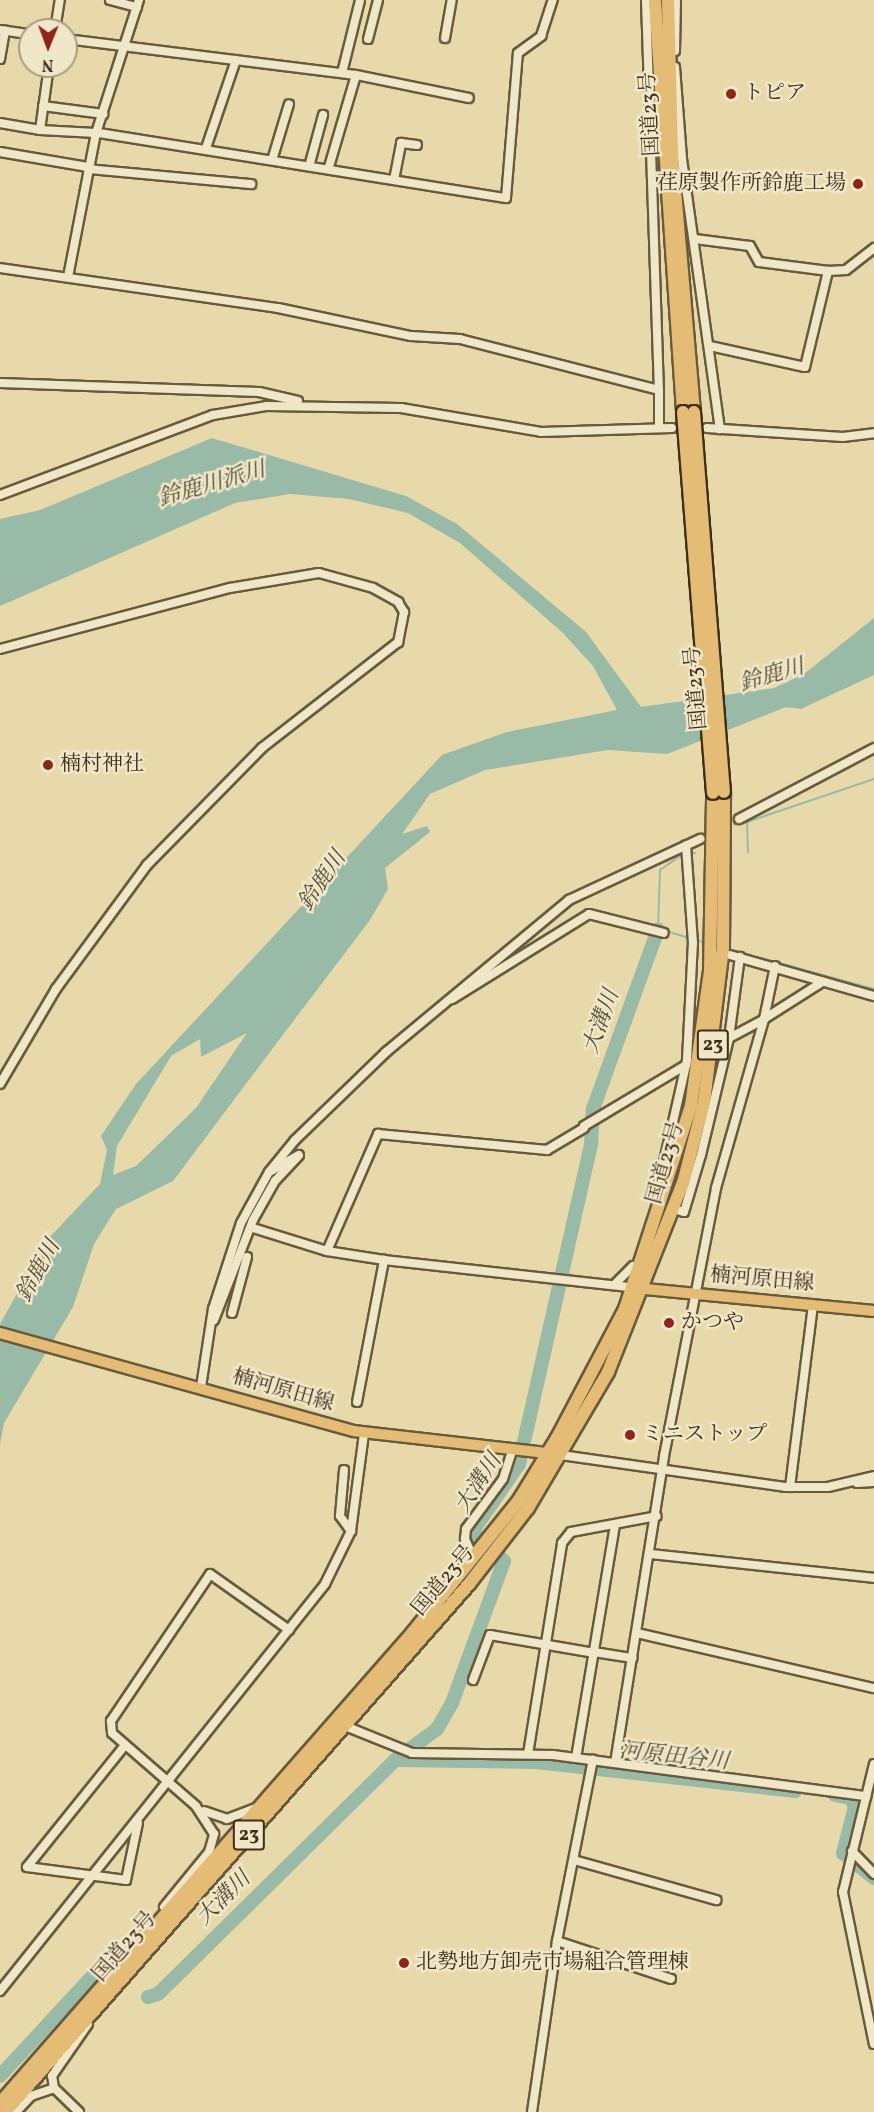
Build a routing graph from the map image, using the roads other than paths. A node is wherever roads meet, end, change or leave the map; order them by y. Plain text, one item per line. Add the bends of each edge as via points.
1 (60, 0) edge
2 (110, 0) edge
3 (360, 0) edge
4 (378, 0) edge
5 (452, 0) edge
6 (553, 0) edge
7 (646, 0) edge
8 (655, 0) edge
9 (668, 0) edge
10 (676, 0) edge
11 (138, 3) edge
12 (57, 18) edge
13 (2, 30) edge
14 (18, 32) edge
15 (445, 38) dead end
16 (368, 39) dead end
17 (78, 41) edge
18 (123, 49) junction
19 (0, 58) edge
20 (236, 60) junction
21 (342, 73) junction
22 (356, 75) junction
23 (47, 78) edge
24 (470, 98) dead end
25 (289, 104) dead end
26 (43, 106) junction
27 (103, 114) junction
28 (323, 115) dead end
29 (0, 123) edge
30 (40, 130) junction
31 (98, 133) junction
32 (417, 146) dead end
33 (206, 148) junction
34 (0, 152) edge
35 (273, 157) junction
36 (310, 164) junction
37 (329, 167) junction
38 (88, 168) junction
39 (394, 180) junction
40 (250, 184) dead end
41 (695, 239) junction
42 (874, 248) edge
43 (0, 268) edge
44 (828, 270) junction
45 (68, 277) junction
46 (710, 345) junction
47 (0, 383) edge
48 (659, 390) junction
49 (306, 405) junction
50 (689, 412) junction
51 (659, 428) junction
52 (672, 428) dead end
53 (707, 428) dead end
54 (720, 429) junction
55 (874, 433) edge
56 (0, 495) edge
57 (0, 649) edge
58 (874, 748) edge
59 (718, 793) junction
60 (740, 819) tunnel mouth
61 (700, 839) tunnel mouth
62 (686, 846) junction
63 (663, 933) dead end
64 (693, 941) junction
65 (706, 948) dead end
66 (730, 955) dead end
67 (740, 957) junction
68 (775, 966) junction
69 (822, 982) junction
70 (874, 996) edge
71 (448, 1000) junction
72 (764, 1019) junction
73 (729, 1038) junction
74 (686, 1065) junction
75 (0, 1084) edge
76 (269, 1172) junction
77 (674, 1209) junction
78 (254, 1228) junction
79 (245, 1251) junction
80 (327, 1251) junction
81 (384, 1260) junction
82 (614, 1286) junction
83 (639, 1288) junction
84 (694, 1293) junction
85 (813, 1305) junction
86 (874, 1311) edge
87 (232, 1313) dead end
88 (208, 1331) junction
89 (0, 1333) edge
90 (195, 1387) junction
91 (357, 1402) dead end
92 (364, 1432) junction
93 (514, 1449) junction
94 (555, 1454) junction
95 (663, 1469) junction
96 (344, 1470) dead end
97 (874, 1470) edge
98 (874, 1476) edge
99 (874, 1482) edge
100 (848, 1483) junction
101 (790, 1487) junction
102 (657, 1516) junction
103 (615, 1524) junction
104 (351, 1531) junction
105 (481, 1554) junction
106 (650, 1554) junction
107 (874, 1578) edge
108 (289, 1630) junction
109 (637, 1633) junction
110 (545, 1644) junction
111 (594, 1652) junction
112 (633, 1658) junction
113 (473, 1680) dead end
114 (874, 1688) edge
115 (345, 1726) junction
116 (125, 1745) junction
117 (528, 1754) junction
118 (576, 1758) junction
119 (615, 1763) junction
120 (874, 1764) edge
121 (592, 1765) junction
122 (168, 1782) junction
123 (866, 1796) junction
124 (196, 1806) junction
125 (259, 1807) junction
126 (139, 1820) junction
127 (850, 1857) junction
128 (574, 1860) junction
129 (874, 1874) edge
130 (93, 1875) junction
131 (716, 1900) dead end
132 (149, 1933) junction
133 (557, 1941) junction
134 (671, 1978) dead end
135 (0, 1991) edge
136 (103, 2001) junction
137 (874, 2044) edge
138 (54, 2088) junction
139 (0, 2103) edge
140 (5, 2112) edge
141 (16, 2112) edge
142 (79, 2112) edge
143 (532, 2112) edge

1 - 12 street
2 - 11 street
3 - 21 street
4 - 16 street
5 - 15 street
6 - 39 street via 541,36 518,53 507,198
7 - 48 street
8 - 50 highway, 国道23号 / 23
9 - 50 highway, 国道23号 / 23 via 672,155
10 - 41 street via 680,136
11 - 18 street
13 - 14 street
13 - 19 street
17 - 18 street
18 - 20 street
18 - 27 street
20 - 21 street
20 - 33 street
21 - 22 street
22 - 24 street
22 - 37 street
23 - 26 street
25 - 35 street
26 - 27 street
26 - 30 street
27 - 31 street
28 - 36 street
29 - 30 street
30 - 31 street
31 - 33 street
31 - 38 street
32 - 39 street via 401,143
33 - 35 street
34 - 38 street
35 - 36 street
36 - 37 street
37 - 39 street
38 - 40 street
38 - 45 street
41 - 44 street via 750,246 759,262
41 - 46 street
42 - 44 street via 846,270
43 - 45 street
44 - 46 street via 805,367
45 - 48 street via 278,308 411,336 460,339
46 - 54 street
47 - 49 street via 259,392
48 - 51 street
49 - 51 street via 401,408 541,432
49 - 56 street via 213,415
50 - 59 highway, 国道23号 / 23, bridge
51 - 52 street
53 - 54 street
54 - 55 street via 843,437
57 - 75 street via 230,588 320,573 373,588 398,602 404,612 398,642 262,748 147,865 56,989
58 - 60 street
59 - 77 highway, 国道23号 / 23 via 724,905 717,1019 704,1102
59 - 83 highway, 国道23号 / 23 via 712,940 697,1070 681,1147
61 - 62 street
62 - 64 street
62 - 71 street via 569,900
63 - 71 street via 589,914
64 - 65 street
64 - 74 street
66 - 67 street
67 - 68 street
67 - 73 street
68 - 69 street
68 - 72 street
69 - 70 street
69 - 72 street
71 - 76 street via 356,1079
72 - 73 street
72 - 84 street via 716,1188
73 - 77 street via 686,1206 684,1212
74 - 80 street via 547,1150 378,1134
74 - 82 street via 650,1217 630,1274
76 - 78 street via 299,1155 274,1181
76 - 88 street via 241,1223
77 - 83 highway, 国道23号 / 23
78 - 79 street
78 - 80 street
79 - 87 street
79 - 88 street
80 - 81 street
81 - 82 street
81 - 91 street
82 - 83 street
83 - 84 main road, 楠河原田線
83 - 94 highway, 国道23号 / 23 via 608,1372
84 - 85 main road, 楠河原田線
84 - 95 street
85 - 86 main road, 楠河原田線
85 - 101 street
88 - 90 street
89 - 90 main road, 楠河原田線
90 - 92 main road, 楠河原田線
92 - 93 main road, 楠河原田線
92 - 104 street
93 - 94 main road, 楠河原田線
93 - 105 street via 503,1479 466,1529 465,1539
94 - 95 street
94 - 105 highway, 国道23号 / 23
95 - 101 street
95 - 102 street
96 - 104 street via 340,1516
97 - 100 street
98 - 100 street
99 - 100 street
100 - 101 street
102 - 103 street
102 - 106 street
103 - 110 street via 565,1536
103 - 111 street
104 - 108 street via 325,1584
105 - 115 highway, 国道23号 / 23
105 - 125 highway, 国道23号 / 23
106 - 107 street
106 - 109 street
108 - 116 street via 210,1574 111,1721 112,1733
108 - 122 street
109 - 112 street
109 - 114 street
110 - 111 street
110 - 113 street via 490,1635
110 - 117 street
111 - 112 street
111 - 118 street
112 - 119 street
115 - 117 street via 412,1753
115 - 136 highway, 国道23号 / 23
116 - 122 street
116 - 130 street via 27,1867
117 - 118 street
118 - 121 street
119 - 121 street
119 - 123 street
120 - 123 street
121 - 128 street
122 - 124 street
122 - 126 street
123 - 127 street
124 - 125 street via 227,1819
124 - 132 street via 208,1822 213,1845
125 - 132 highway, 国道23号 / 23
126 - 130 street
126 - 130 street via 126,1880
127 - 129 street
127 - 137 street via 845,1914
128 - 131 street
128 - 133 street
130 - 135 street
132 - 139 highway, 国道23号 / 23
133 - 134 street
133 - 143 street
136 - 138 street via 52,2076
136 - 140 highway, 国道23号 / 23
138 - 141 street via 31,2096
138 - 142 street

